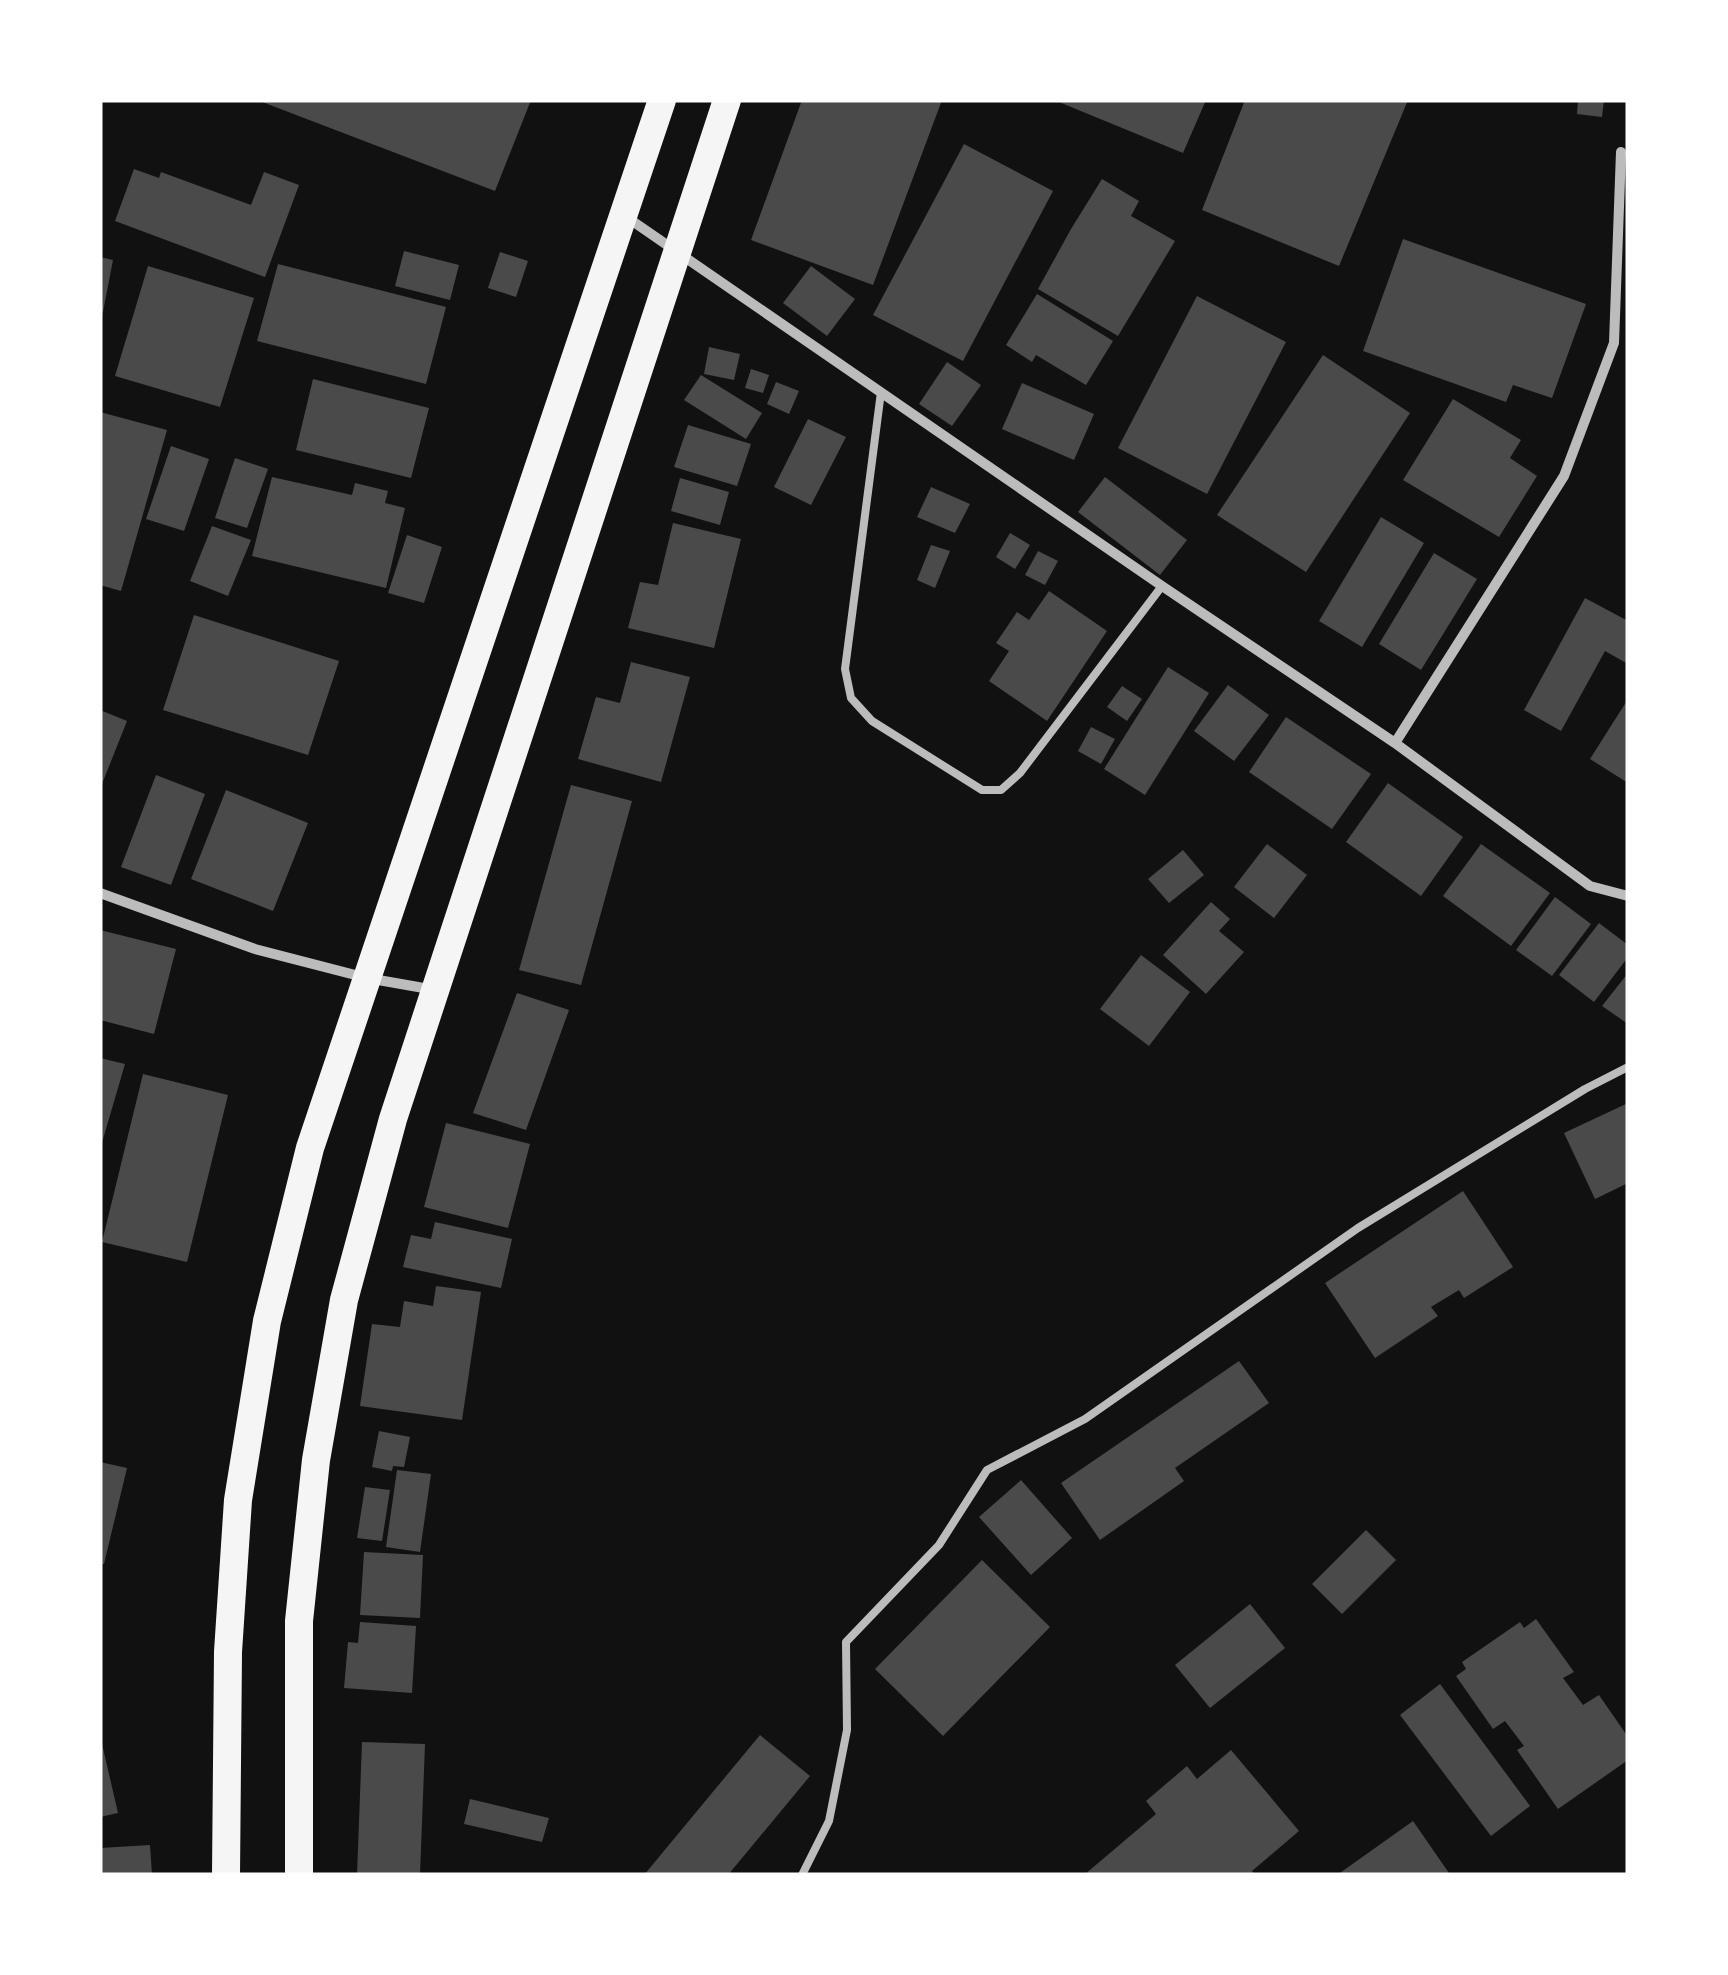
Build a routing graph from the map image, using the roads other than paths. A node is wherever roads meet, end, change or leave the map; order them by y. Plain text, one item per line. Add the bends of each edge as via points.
1 (662, 100) edge
2 (727, 100) edge
3 (1621, 152) dead end
4 (623, 215) junction
5 (677, 252) junction
6 (880, 392) junction
7 (1162, 586) junction
8 (1395, 742) junction
9 (100, 893) edge
10 (1628, 896) edge
11 (367, 978) junction
12 (436, 990) junction
13 (1628, 1067) edge
14 (226, 1875) edge
15 (298, 1875) edge
16 (802, 1875) edge

1 - 4 highway
2 - 5 highway
3 - 8 street via 1614,343 1564,476
4 - 5 street
4 - 11 highway
5 - 6 street
5 - 12 highway
6 - 7 street
6 - 7 lane via 845,669 851,698 872,720 982,790 1001,790 1020,774
7 - 8 street
8 - 10 street via 1590,886
9 - 11 street via 255,949
11 - 12 street
11 - 14 highway via 310,1148 267,1321 238,1500 228,1652
12 - 15 highway via 344,1300 316,1460 299,1621
13 - 16 lane via 1358,1228 1084,1419 986,1470 938,1545 846,1642 847,1730 830,1821

